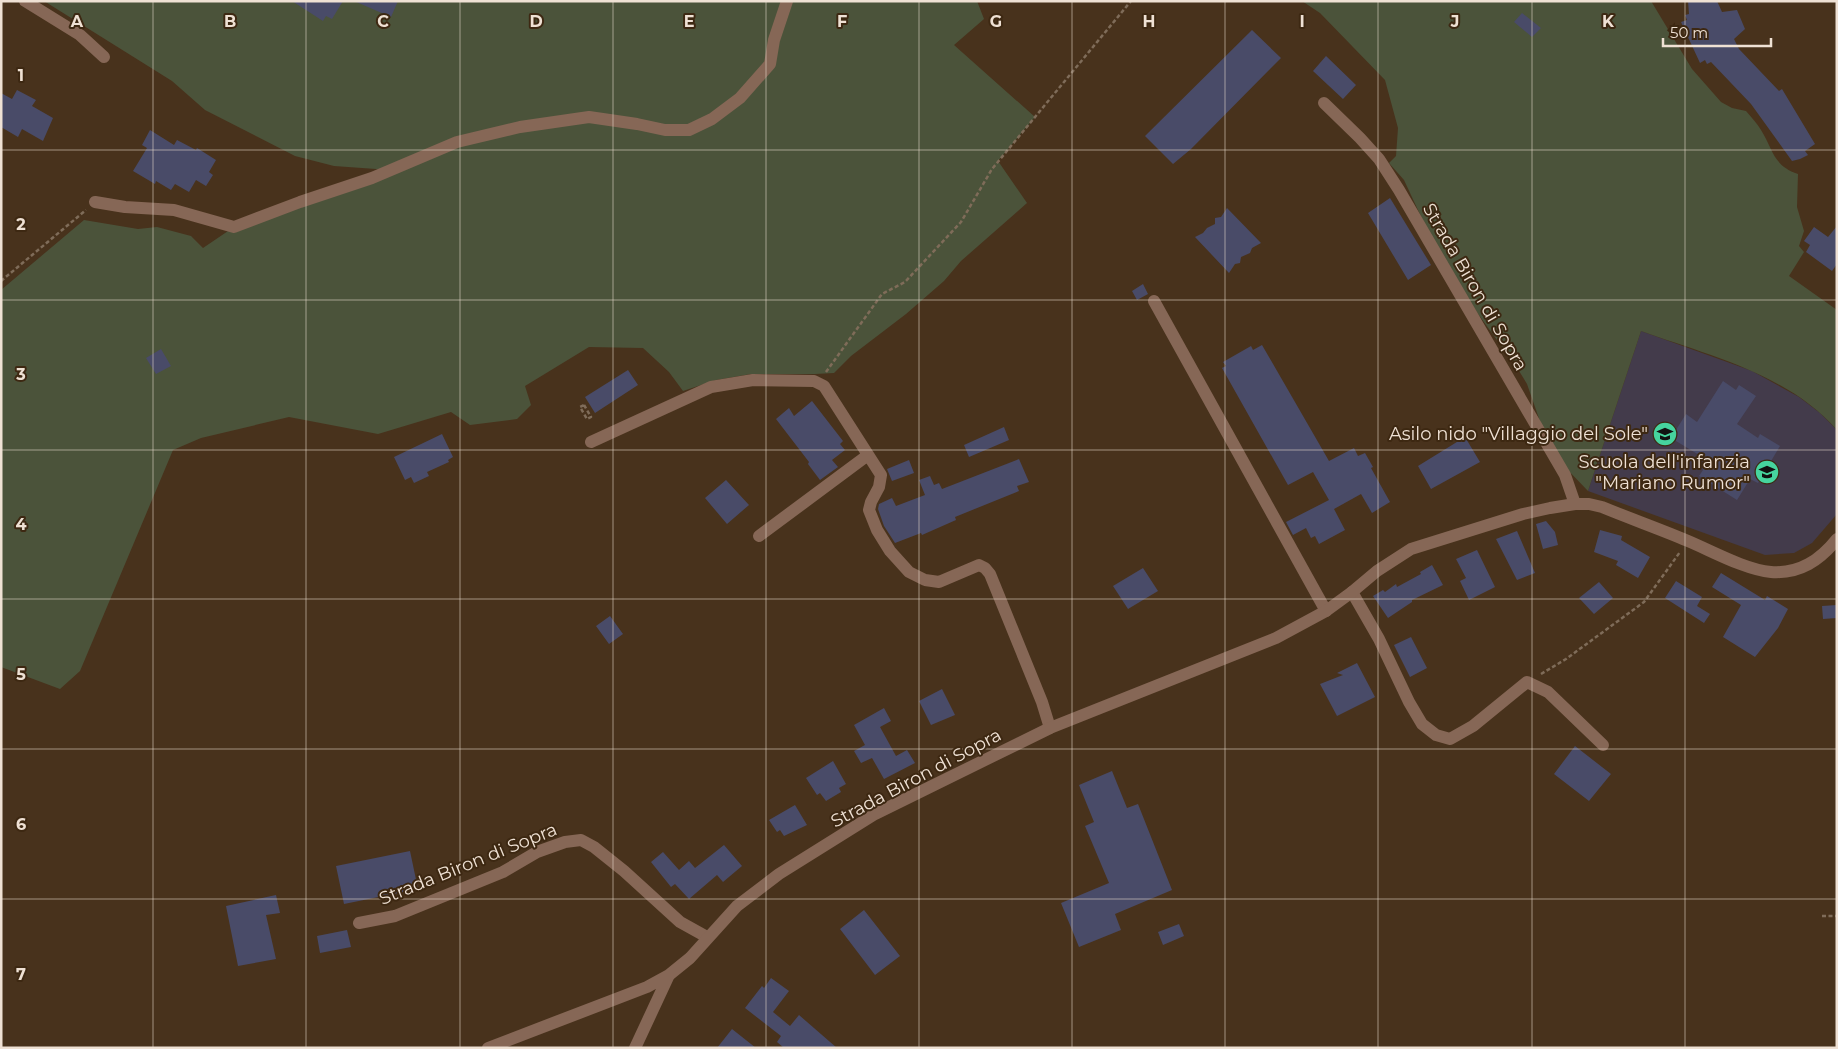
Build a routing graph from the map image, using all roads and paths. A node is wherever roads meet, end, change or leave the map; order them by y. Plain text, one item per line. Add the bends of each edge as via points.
1 (25, 1) edge
2 (787, 1) edge
3 (1131, 1) edge
4 (104, 57) dead end
5 (1324, 103) dead end
6 (95, 202) joint
7 (1, 281) edge
8 (1154, 301) dead end
9 (824, 386) junction
10 (587, 419) joint
11 (591, 442) dead end
12 (868, 455) junction
13 (1575, 504) junction
14 (759, 536) dead end
15 (1837, 539) edge
16 (1689, 541) junction
17 (1352, 592) junction
18 (1326, 611) junction
19 (1527, 682) junction
20 (1050, 728) junction
21 (1603, 745) dead end
22 (1822, 916) dead end
23 (1837, 916) edge
24 (359, 923) dead end
25 (707, 937) junction
26 (669, 974) junction
27 (488, 1048) edge
28 (635, 1048) edge

1 - 4 street via 80,36
2 - 6 street via 770,64 740,98 712,119 689,130 665,130 589,117 520,127 458,142 372,178 234,227 174,210
3 - 9 path via 992,169 961,222 905,282 882,294 826,372
5 - 13 street, Strada Biron di Sopra via 1379,159 1399,190 1565,475
6 - 7 path
8 - 18 street
9 - 11 street via 814,381 753,380 711,387
9 - 12 street
10 - 10 path via 580,407 584,405 591,417
12 - 14 street
12 - 20 street via 881,475 880,486 869,510 877,530 901,564 925,580 939,582 979,565 990,574
13 - 16 street, Strada Biron di Sopra via 1602,507
13 - 17 street, Strada Biron di Sopra via 1523,514 1411,549 1376,571
15 - 16 street, Strada Biron di Sopra via 1809,565 1771,572 1741,564
16 - 19 path via 1644,602 1566,660
17 - 18 street, Strada Biron di Sopra
17 - 19 street via 1409,702 1422,724 1436,735 1450,739 1472,726
18 - 20 street, Strada Biron di Sopra via 1276,638
19 - 21 street via 1548,692
20 - 25 street, Strada Biron di Sopra via 875,814 779,874 737,906
22 - 23 path
24 - 25 street, Strada Biron di Sopra via 395,916 503,872 537,852 581,840 624,871 680,922
25 - 26 street, Strada Biron di Sopra via 690,958
26 - 27 street, Strada Biron di Sopra via 647,987
26 - 28 street

